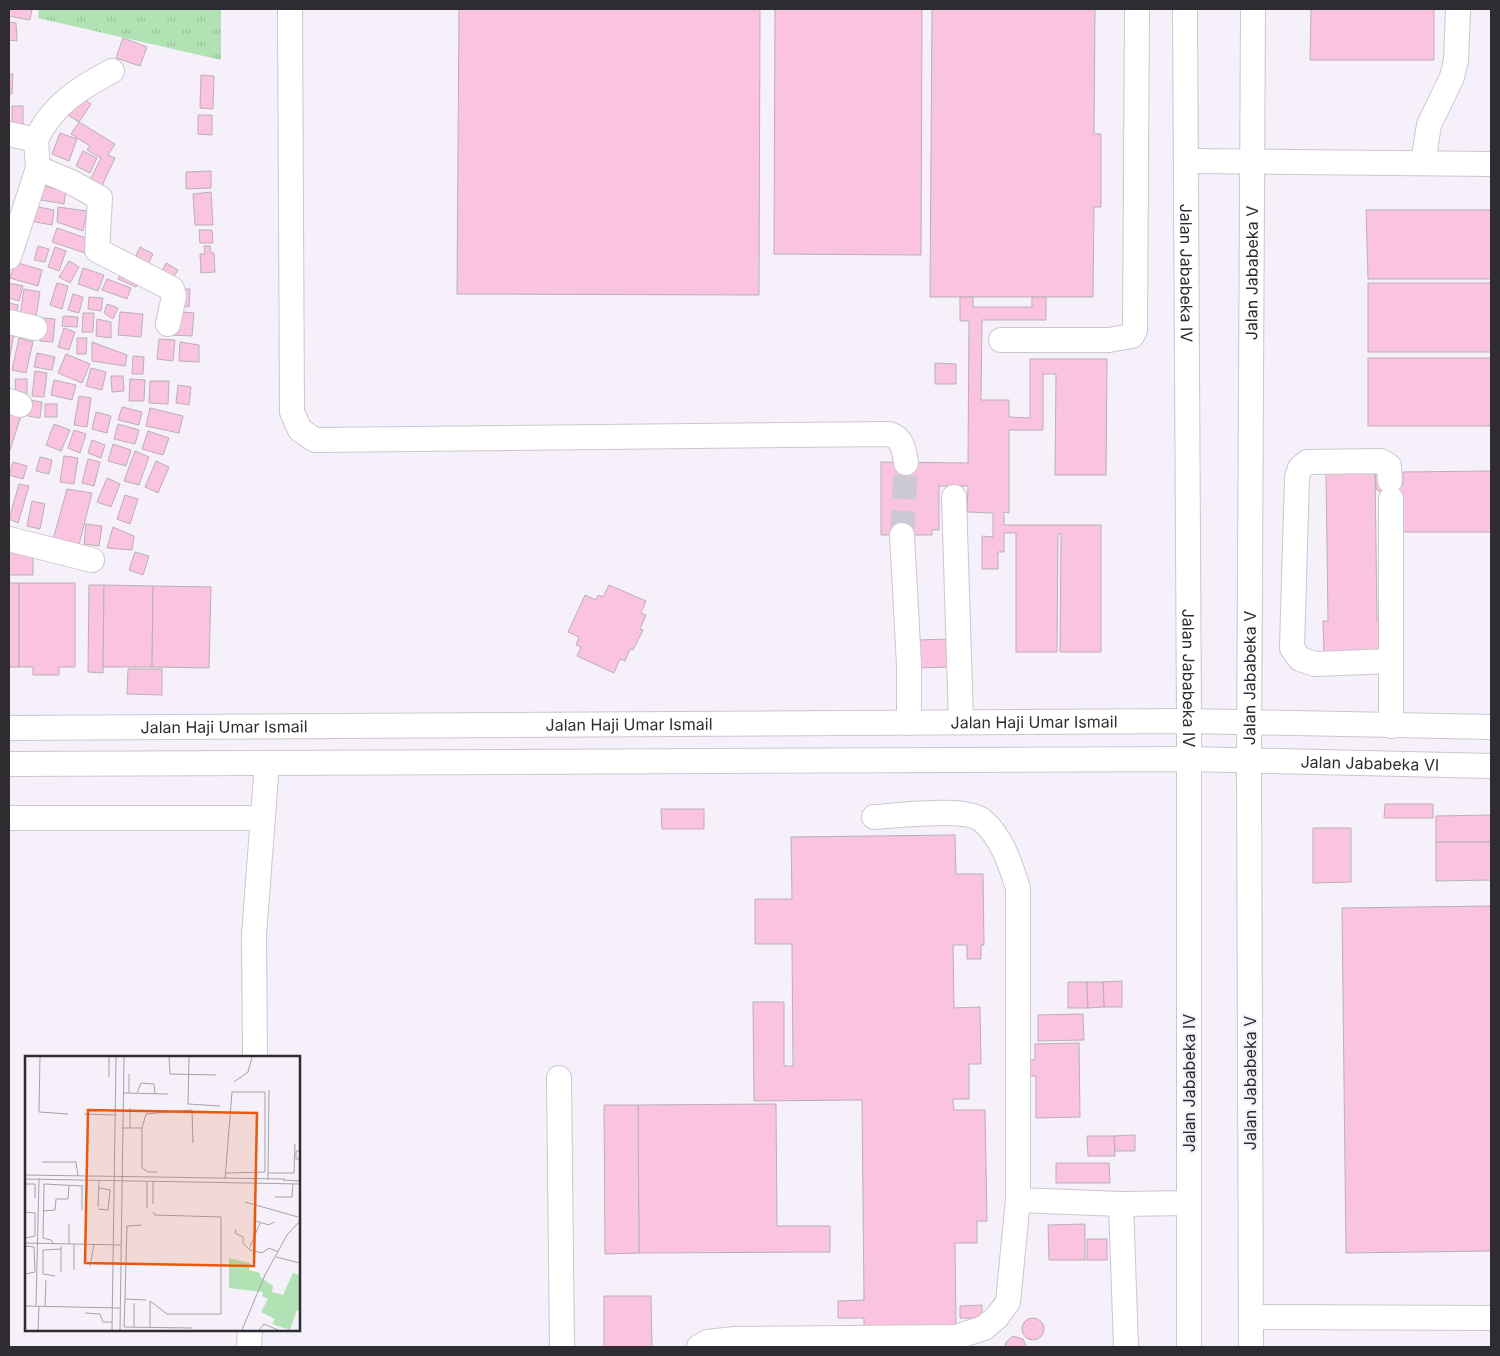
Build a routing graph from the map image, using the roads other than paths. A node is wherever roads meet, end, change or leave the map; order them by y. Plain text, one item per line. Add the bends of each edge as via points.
1 (290, 9) edge
2 (1137, 9) edge
3 (1185, 9) edge
4 (1253, 9) edge
5 (1458, 9) edge
6 (112, 71) dead end
7 (9, 134) edge
8 (36, 140) junction
9 (1187, 161) junction
10 (1252, 162) junction
11 (1423, 164) junction
12 (1491, 164) edge
13 (38, 168) junction
14 (9, 257) edge
15 (9, 322) edge
16 (168, 324) dead end
17 (35, 328) dead end
18 (1001, 340) dead end
19 (906, 463) tunnel mouth
20 (954, 497) dead end
21 (902, 535) tunnel mouth
22 (9, 539) edge
23 (92, 560) dead end
24 (1391, 661) junction
25 (1189, 721) junction
26 (960, 722) junction
27 (909, 723) junction
28 (1249, 724) junction
29 (1391, 726) junction
30 (1491, 727) edge
31 (9, 728) edge
32 (1189, 759) junction
33 (268, 762) junction
34 (1249, 762) junction
35 (9, 764) edge
36 (1491, 766) edge
37 (874, 817) dead end
38 (9, 818) edge
39 (263, 818) junction
40 (255, 1056) edge
41 (559, 1078) dead end
42 (1018, 1200) junction
43 (1189, 1203) junction
44 (1121, 1204) junction
45 (1251, 1317) junction
46 (1491, 1318) edge
47 (250, 1331) edge
48 (249, 1347) edge
49 (562, 1347) edge
50 (699, 1347) edge
51 (1126, 1347) edge
52 (1189, 1347) edge
53 (1251, 1347) edge

1 - 19 street via 292,412 300,430 315,440 889,434 901,442
2 - 18 street via 1135,330 1132,336 1109,340
3 - 9 street, Jalan Jababeka IV
4 - 10 street, Jalan Jababeka V
5 - 11 street via 1456,61 1452,77 1429,125
6 - 8 street via 82,86 61,104 43,123
7 - 8 street
8 - 13 street
9 - 10 street
9 - 25 street, Jalan Jababeka IV
10 - 11 street
10 - 28 street, Jalan Jababeka V
11 - 12 street
13 - 14 street
13 - 16 street via 100,198 97,250 172,289 174,296
15 - 17 street
20 - 26 street
21 - 27 street
22 - 23 street
24 - 24 street via 1389,466 1381,461 1307,462 1297,477 1292,648 1300,659 1315,664
24 - 29 street
25 - 26 street, Jalan Haji Umar Ismail
25 - 28 street, Jalan Haji Umar Ismail
25 - 32 street, Jalan Jababeka IV
26 - 27 street, Jalan Haji Umar Ismail
27 - 31 street, Jalan Haji Umar Ismail
28 - 29 street
28 - 34 street, Jalan Jababeka V
29 - 30 street
32 - 33 street
32 - 34 street
32 - 43 street, Jalan Jababeka IV
33 - 35 street
33 - 39 street
34 - 36 street, Jalan Jababeka VI
34 - 45 street, Jalan Jababeka V
37 - 42 street via 955,812 982,820 1005,850 1018,888
38 - 39 street
39 - 40 street via 254,935
41 - 49 street
42 - 44 street
42 - 50 street via 1008,1302 984,1328 956,1337 735,1339 707,1342
43 - 44 street
43 - 52 street, Jalan Jababeka IV
44 - 51 street
45 - 46 street
45 - 53 street, Jalan Jababeka V
47 - 48 street

